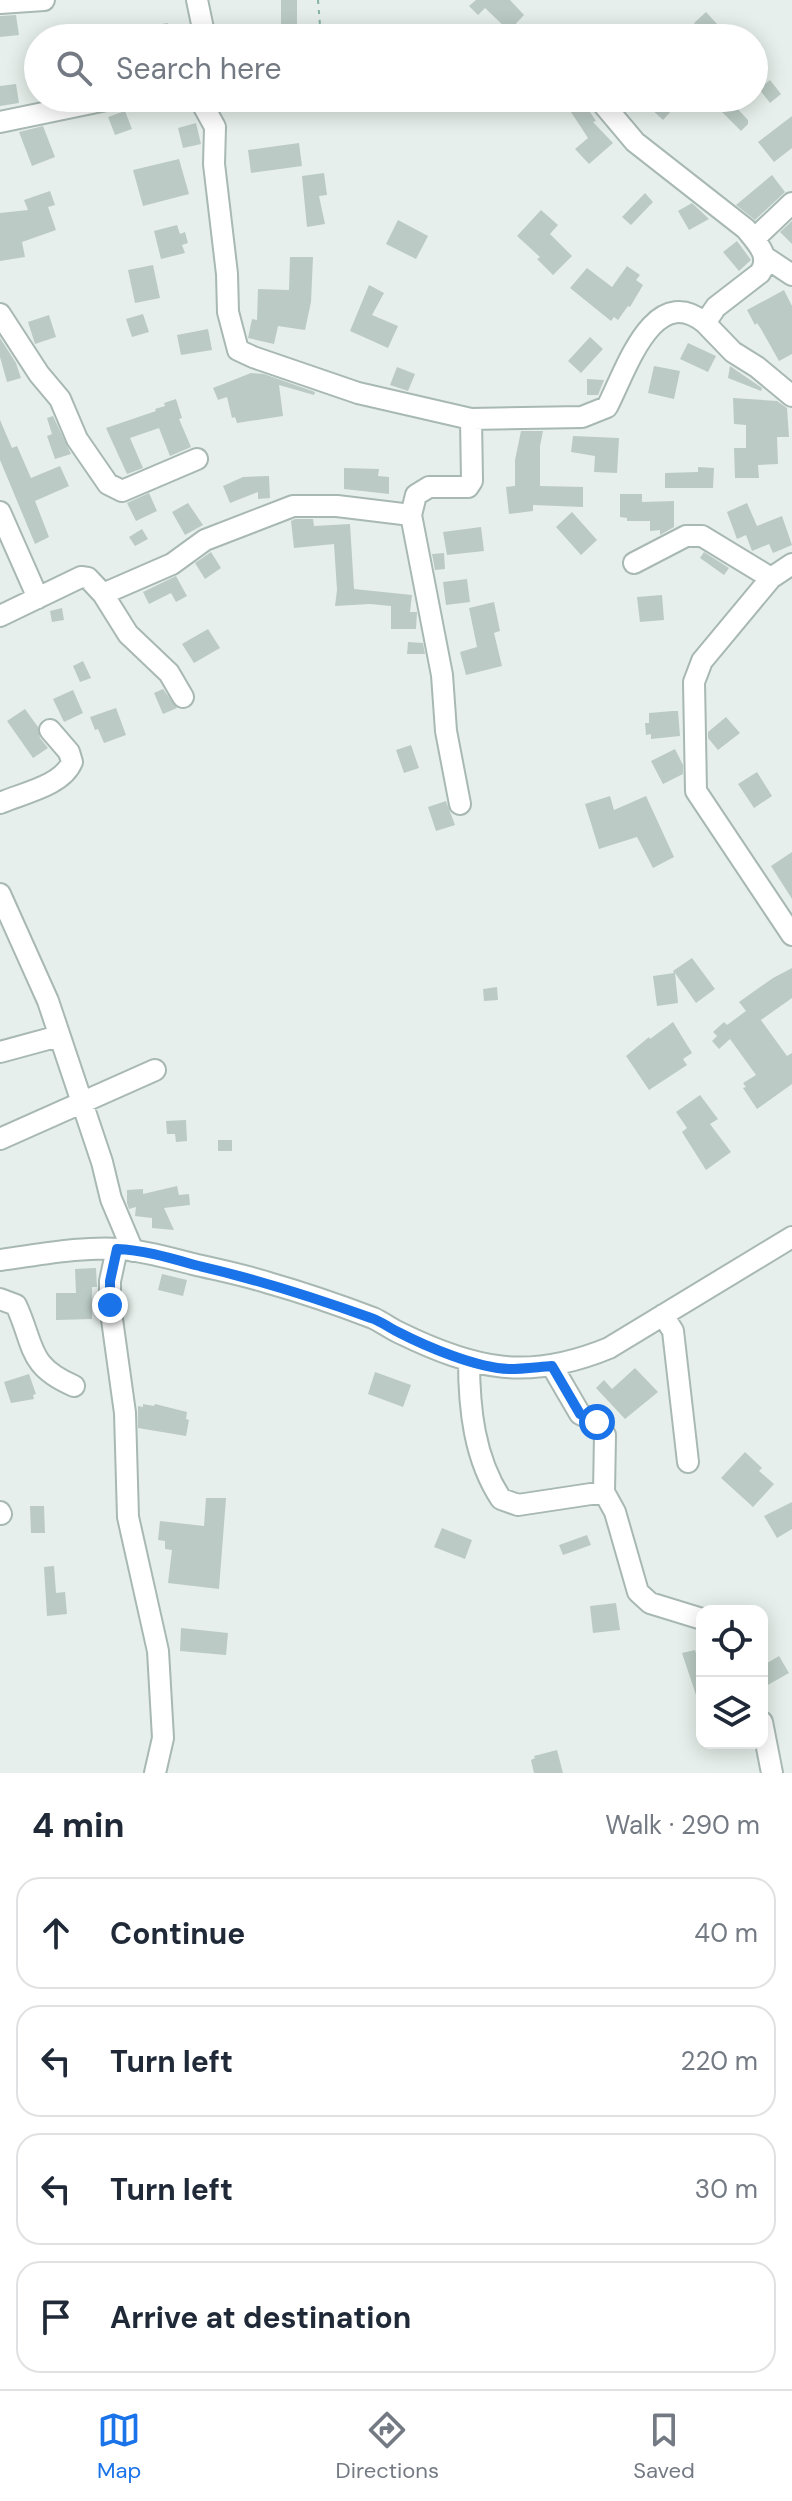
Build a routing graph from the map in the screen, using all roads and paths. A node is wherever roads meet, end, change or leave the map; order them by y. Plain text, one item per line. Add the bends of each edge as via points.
1 (44, 0) edge
2 (197, 0) edge
3 (318, 0) edge
4 (0, 3) edge
5 (202, 24) edge
6 (320, 24) edge
7 (48, 112) edge
8 (208, 112) edge
9 (610, 112) edge
10 (0, 122) edge
11 (792, 203) edge
12 (754, 239) junction
13 (765, 257) junction
14 (792, 275) edge
15 (0, 314) edge
16 (705, 323) junction
17 (792, 396) edge
18 (471, 419) junction
19 (197, 459) dead end
20 (0, 512) edge
21 (411, 515) junction
22 (634, 563) dead end
23 (792, 564) edge
24 (771, 578) junction
25 (103, 594) junction
26 (38, 598) junction
27 (0, 616) edge
28 (183, 697) dead end
29 (50, 730) dead end
30 (0, 803) edge
31 (460, 804) dead end
32 (0, 894) edge
33 (792, 935) edge
34 (9, 936) edge
35 (59, 1036) junction
36 (0, 1052) edge
37 (155, 1070) dead end
38 (82, 1103) junction
39 (0, 1139) edge
40 (792, 1237) edge
41 (125, 1250) junction
42 (0, 1260) edge
43 (0, 1299) edge
44 (663, 1315) junction
45 (469, 1360) junction
46 (552, 1366) junction
47 (74, 1386) dead end
48 (688, 1462) dead end
49 (604, 1492) junction
50 (696, 1617) edge
51 (767, 1749) edge
52 (155, 1773) edge
53 (772, 1773) edge

1 - 4 street
2 - 5 street
3 - 6 path
7 - 10 street
8 - 18 street via 215,127 228,312 238,350 358,393
9 - 12 street via 635,142
11 - 12 street
12 - 13 street
13 - 14 street
13 - 16 street via 760,273 716,307
15 - 19 street via 60,399 77,439 108,484 122,491
16 - 17 street via 733,352
16 - 18 street via 692,312 672,311 651,323 607,407 594,413
18 - 21 street via 472,481 468,487 429,487 416,495
20 - 26 street
21 - 25 street via 293,506 205,540 172,564
21 - 31 street
22 - 24 street via 686,536 702,536
23 - 24 street
24 - 33 street via 702,661 694,682 696,791
25 - 26 street via 81,577
25 - 28 street via 128,634 169,673
26 - 27 street
29 - 30 street via 69,752 68,772
32 - 34 street
34 - 35 street via 48,1001
35 - 36 street
35 - 38 street
37 - 38 street
38 - 39 street
38 - 41 street
40 - 44 street
41 - 42 street
41 - 45 street via 326,1301
41 - 52 street via 110,1281 110,1305 125,1413 128,1517 158,1651 163,1738
43 - 47 street via 16,1305 26,1339 46,1373
44 - 46 street via 609,1348
44 - 48 street via 673,1331
45 - 46 street via 507,1369
45 - 49 street via 474,1425 483,1464 501,1499 518,1505
46 - 49 street via 580,1414 597,1422 605,1435
49 - 50 street via 638,1592 650,1603
51 - 53 street

